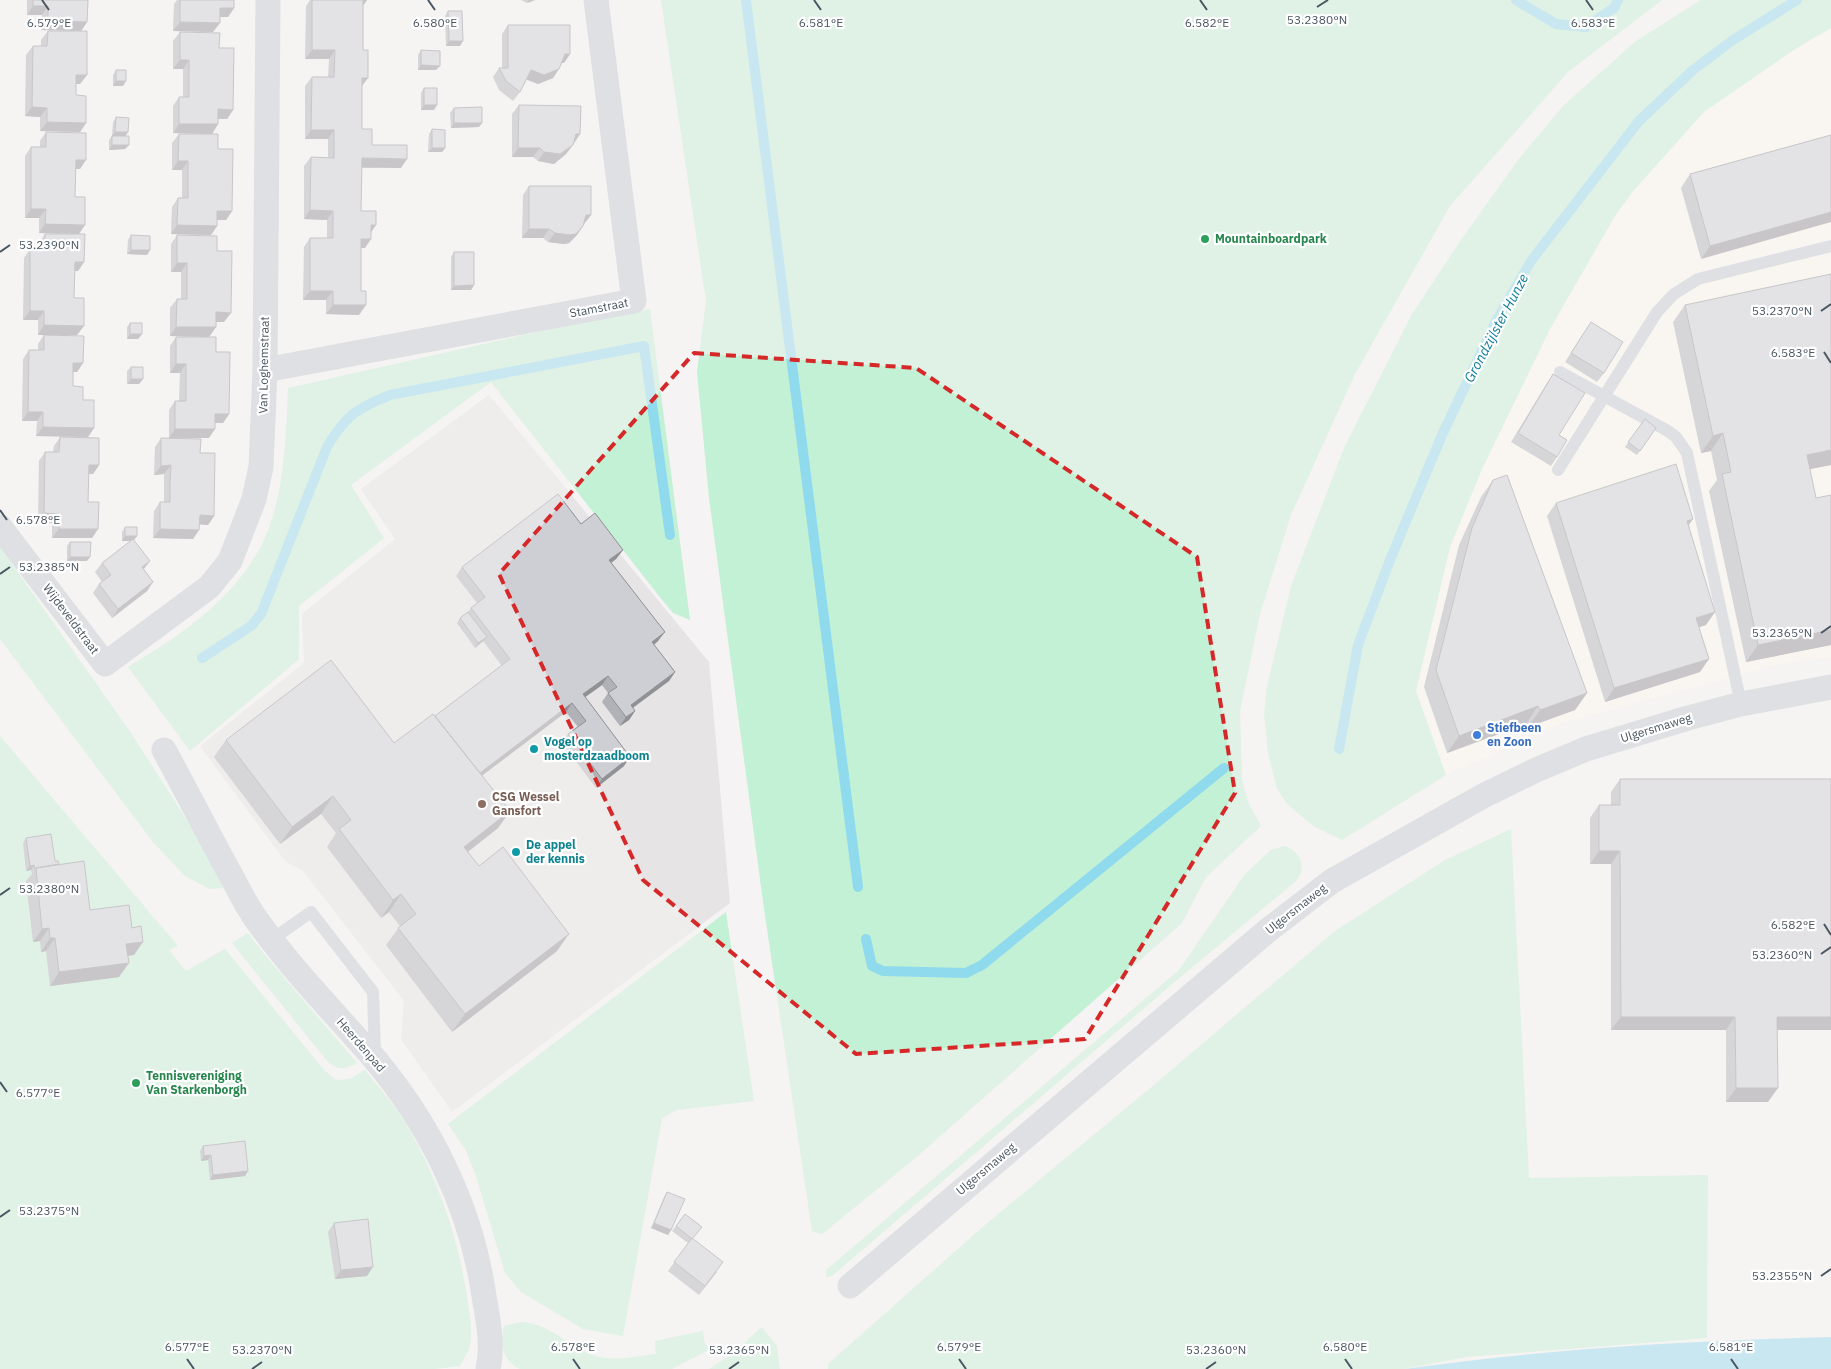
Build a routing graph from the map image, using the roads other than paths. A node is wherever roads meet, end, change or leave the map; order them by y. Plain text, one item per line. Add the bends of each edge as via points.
1 (268, 0) edge
2 (596, 0) edge
3 (1831, 246) edge
4 (265, 370) junction
5 (1560, 372) dead end
6 (1604, 396) junction
7 (1558, 470) edge
8 (0, 527) edge
9 (105, 664) joint
10 (1831, 687) edge
11 (1741, 704) junction
12 (164, 750) dead end
13 (271, 940) junction
14 (375, 1059) junction
15 (850, 1286) dead end
16 (488, 1369) edge

1 - 4 street, Van Loghemstraat
2 - 4 street, Stamstraat via 634,301
3 - 6 lane via 1698,279 1686,285 1657,312
4 - 9 street, Van Loghemstraat via 261,467 254,499 230,561 209,587
5 - 6 lane
6 - 7 lane
6 - 11 lane via 1668,431 1687,453
8 - 9 street, Wijdeveldstraat
10 - 11 street, Ulgersmaweg
11 - 15 street, Ulgersmaweg via 1586,750 1536,770 1332,881 1259,938
12 - 13 street, Heerdenpad via 254,918
13 - 14 street, Heerdenpad
13 - 14 lane via 311,912 372,992
14 - 16 street, Heerdenpad via 430,1138 463,1212 480,1274 490,1343

